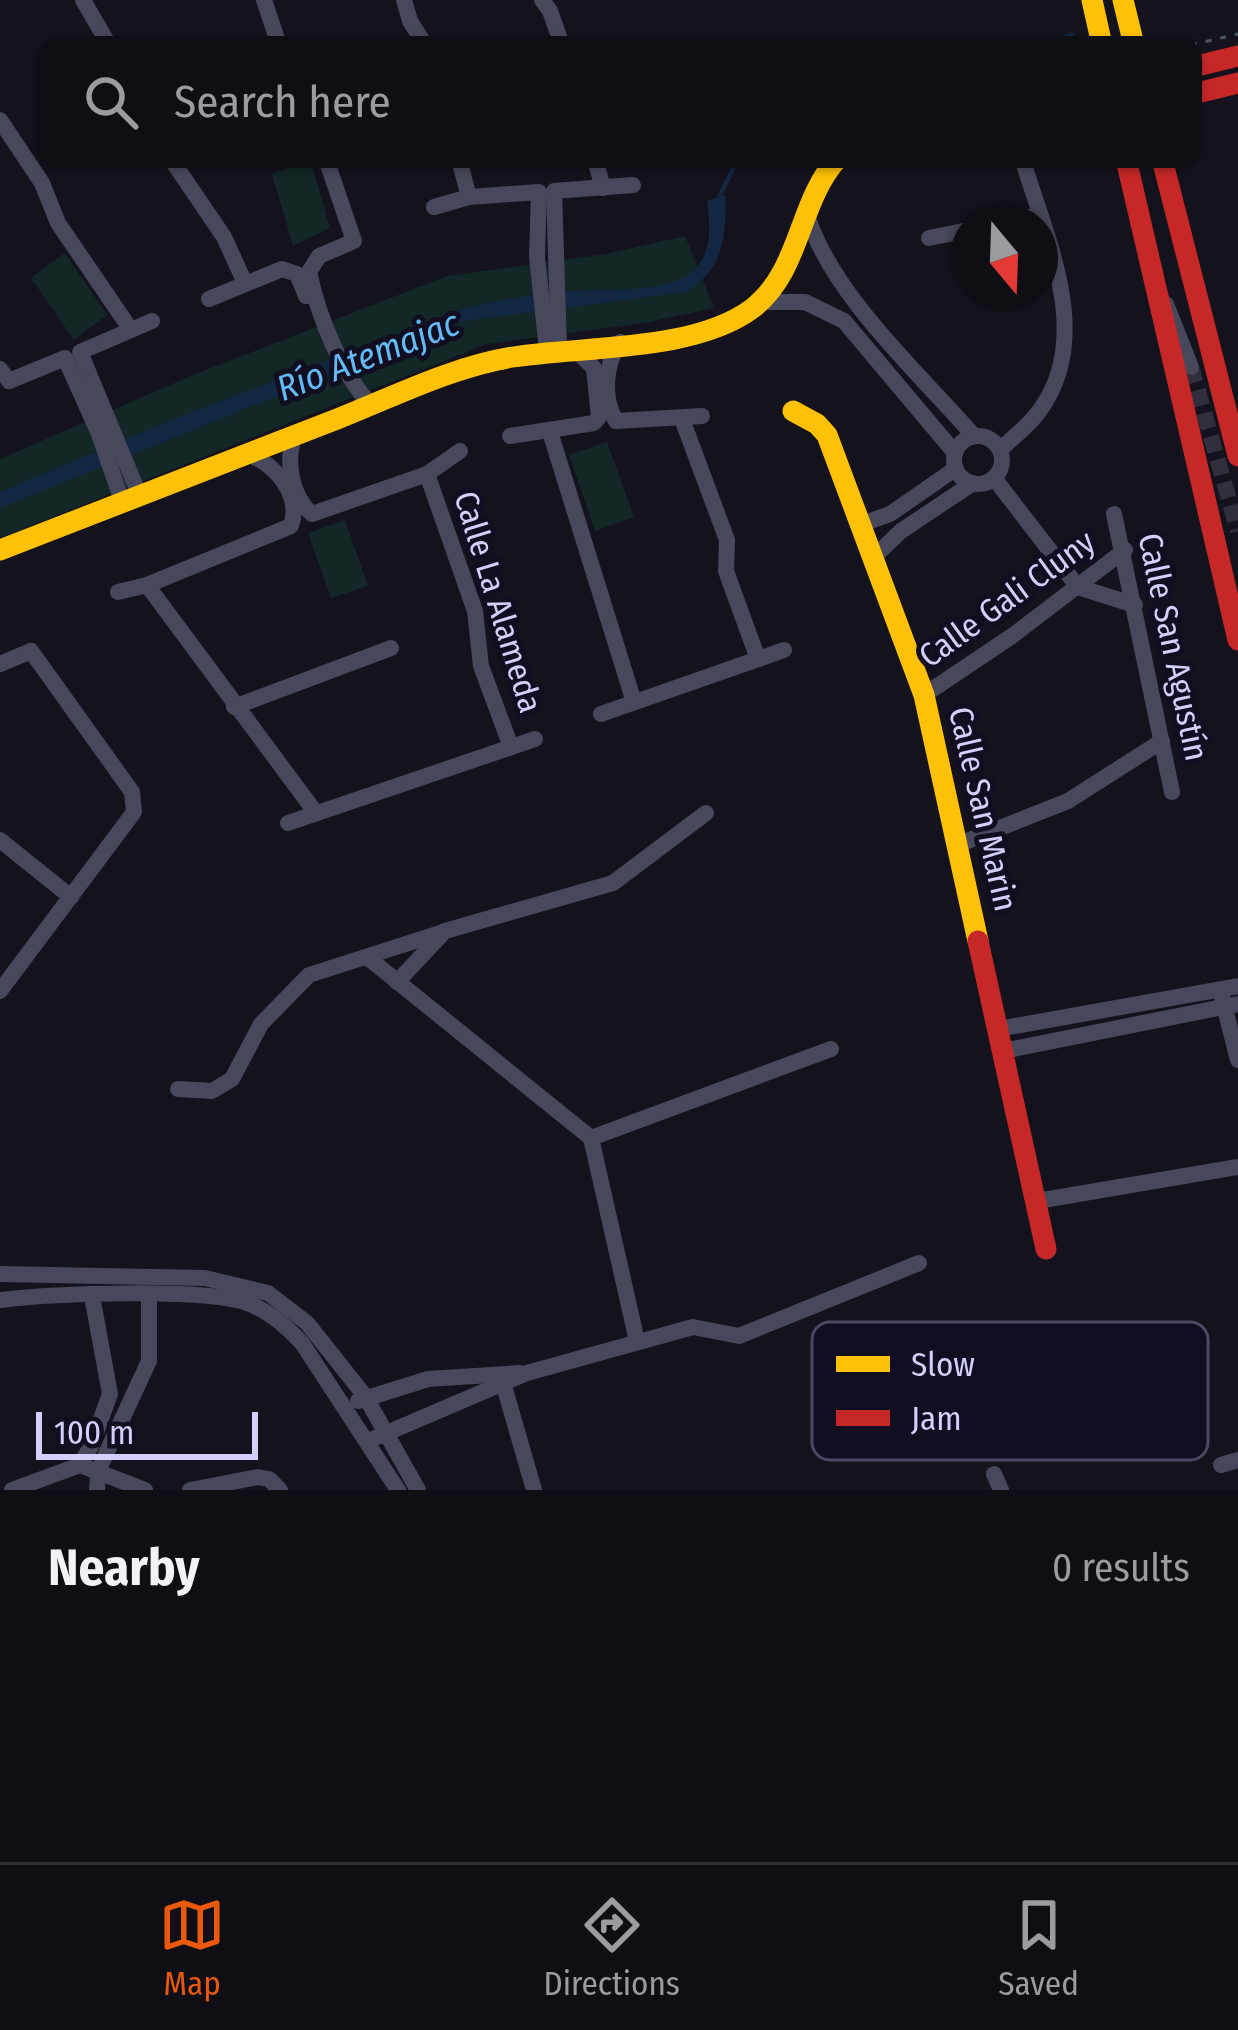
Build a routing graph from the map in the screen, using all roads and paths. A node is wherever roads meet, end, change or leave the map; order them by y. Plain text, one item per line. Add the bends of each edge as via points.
1 (82, 0) edge
2 (264, 0) edge
3 (404, 0) edge
4 (542, 0) edge
5 (1092, 0) edge
6 (1124, 0) edge
7 (1238, 34) edge
8 (104, 36) edge
9 (276, 36) edge
10 (419, 36) edge
11 (559, 36) edge
12 (1100, 36) edge
13 (1132, 36) edge
14 (1202, 42) edge
15 (1238, 56) edge
16 (1202, 65) edge
17 (1238, 83) edge
18 (1202, 92) edge
19 (0, 120) edge
20 (177, 168) edge
21 (329, 168) edge
22 (461, 168) edge
23 (597, 168) edge
24 (830, 168) edge
25 (1025, 168) edge
26 (1128, 168) edge
27 (1164, 168) edge
28 (634, 185) dead end
29 (603, 188) junction
30 (469, 197) junction
31 (1036, 204) edge
32 (434, 207) dead end
33 (808, 218) junction
34 (950, 234) edge
35 (929, 238) dead end
36 (1150, 271) junction
37 (548, 282) junction
38 (244, 283) junction
39 (1058, 292) edge
40 (850, 295) junction
41 (209, 299) dead end
42 (762, 302) junction
43 (832, 313) junction
44 (152, 322) dead end
45 (130, 330) junction
46 (328, 340) junction
47 (556, 341) junction
48 (620, 342) junction
49 (1191, 367) tunnel mouth
50 (0, 369) edge
51 (351, 387) junction
52 (1220, 390) junction
53 (372, 406) junction
54 (793, 411) dead end
55 (346, 415) junction
56 (702, 416) dead end
57 (1238, 416) edge
58 (682, 418) junction
59 (104, 429) junction
60 (550, 432) junction
61 (296, 434) junction
62 (510, 436) dead end
63 (974, 436) junction
64 (1000, 450) junction
65 (460, 451) dead end
66 (244, 453) junction
67 (1238, 456) edge
68 (955, 461) junction
69 (427, 475) junction
70 (994, 478) junction
71 (973, 483) junction
72 (127, 489) junction
73 (890, 514) junction
74 (1114, 514) dead end
75 (862, 524) junction
76 (901, 530) junction
77 (2, 545) edge
78 (1124, 550) junction
79 (875, 556) junction
80 (147, 585) junction
81 (1078, 587) junction
82 (118, 592) dead end
83 (1135, 605) junction
84 (1238, 640) edge
85 (391, 649) dead end
86 (784, 650) dead end
87 (758, 659) junction
88 (0, 664) edge
89 (923, 695) junction
90 (634, 702) junction
91 (234, 707) junction
92 (601, 714) dead end
93 (535, 739) dead end
94 (1162, 742) junction
95 (511, 747) junction
96 (1172, 792) dead end
97 (316, 813) junction
98 (706, 813) dead end
99 (288, 823) dead end
100 (0, 840) edge
101 (957, 845) junction
102 (71, 897) junction
103 (445, 931) junction
104 (367, 958) junction
105 (398, 982) junction
106 (0, 991) edge
107 (1231, 997) edge
108 (1001, 1040) junction
109 (831, 1049) dead end
110 (1238, 1060) edge
111 (178, 1089) dead end
112 (591, 1138) junction
113 (1238, 1167) edge
114 (1037, 1201) junction
115 (1046, 1249) dead end
116 (920, 1263) dead end
117 (0, 1274) edge
118 (148, 1295) junction
119 (92, 1297) junction
120 (0, 1300) edge
121 (637, 1340) junction
122 (501, 1378) junction
123 (110, 1394) junction
124 (365, 1396) junction
125 (131, 1402) junction
126 (347, 1408) junction
127 (386, 1430) junction
128 (368, 1441) junction
129 (91, 1476) edge
130 (13, 1490) edge
131 (145, 1490) edge
132 (190, 1490) edge
133 (280, 1490) edge
134 (398, 1490) edge
135 (418, 1490) edge
136 (534, 1490) edge

1 - 8 street
2 - 9 street
3 - 10 street
4 - 11 street
5 - 12 street
6 - 13 street
7 - 14 path
15 - 16 street
17 - 18 street
19 - 45 street
20 - 38 street
21 - 46 street via 354,241 319,256 309,272
22 - 30 street
23 - 29 street
24 - 33 street
25 - 31 street
26 - 36 street
27 - 52 street
28 - 29 street
29 - 37 street via 554,191
30 - 32 street
30 - 37 street via 539,192 537,256
33 - 40 street
33 - 42 street via 789,267
34 - 35 street
36 - 49 street
36 - 84 street
37 - 47 street
38 - 41 street
38 - 46 street via 282,269 297,274
39 - 64 street via 1067,329 1060,371 1040,411
40 - 43 street
40 - 63 street
42 - 43 street via 791,300
42 - 48 street via 722,325
43 - 68 street
44 - 45 street
45 - 59 street via 80,352
46 - 51 street
47 - 48 street
47 - 53 street
47 - 60 street via 594,368 599,418
48 - 58 street via 607,368 613,418
50 - 59 street via 9,381 65,358
51 - 53 street
51 - 55 street
52 - 57 street
52 - 67 street
53 - 55 street
54 - 75 street, Calle San Marin via 827,435
55 - 61 street
56 - 58 street
58 - 87 street via 727,540 726,571
59 - 72 street
60 - 62 street
60 - 90 street
61 - 66 street
61 - 69 street, Calle La Alameda via 290,468 312,514
63 - 64 street
63 - 68 street
64 - 70 street
65 - 69 street, Calle La Alameda
66 - 72 street
66 - 80 street via 282,478 291,526
68 - 71 street
68 - 73 street
69 - 95 street, Calle La Alameda
70 - 71 street
70 - 81 street
71 - 76 street
72 - 77 street
73 - 75 street
73 - 76 street
74 - 78 street, Calle San Agustín
75 - 79 street, Calle San Marin
76 - 79 street
78 - 81 street, Calle Gali Cluny
78 - 83 street, Calle San Agustín
79 - 89 street, Calle San Marin
80 - 82 street
80 - 91 street
81 - 83 street
81 - 89 street, Calle Gali Cluny
83 - 94 street, Calle San Agustín
85 - 91 street
86 - 87 street
87 - 90 street
88 - 102 street via 31,652 132,792 134,812
89 - 101 street, Calle San Marin
90 - 92 street
91 - 97 street
93 - 95 street, Calle La Alameda
94 - 96 street, Calle San Agustín
94 - 101 street via 1068,801
95 - 97 street, Calle La Alameda
97 - 99 street, Calle La Alameda
98 - 103 street via 614,883
100 - 102 street
101 - 108 street, Calle San Marin
102 - 106 street
103 - 104 street
103 - 105 street
104 - 105 street
104 - 111 street via 310,975 261,1024 232,1079 212,1091
105 - 112 street
107 - 108 street
107 - 110 street
108 - 114 street, Calle San Marin
109 - 112 street
112 - 121 street
113 - 114 street
114 - 115 street, Calle San Marin
116 - 121 street via 740,1336 693,1327
117 - 124 street via 205,1278 268,1293 307,1323
118 - 119 street
118 - 125 street via 149,1361
118 - 126 street via 251,1304 287,1327
119 - 120 street
119 - 123 street
121 - 122 street
122 - 124 street via 428,1379
122 - 127 street
122 - 136 street
123 - 125 street
123 - 129 street
124 - 126 street
124 - 127 street
125 - 129 street
126 - 128 street
127 - 128 street
127 - 135 street
128 - 134 street
129 - 130 street
129 - 131 street
132 - 133 street via 258,1477

